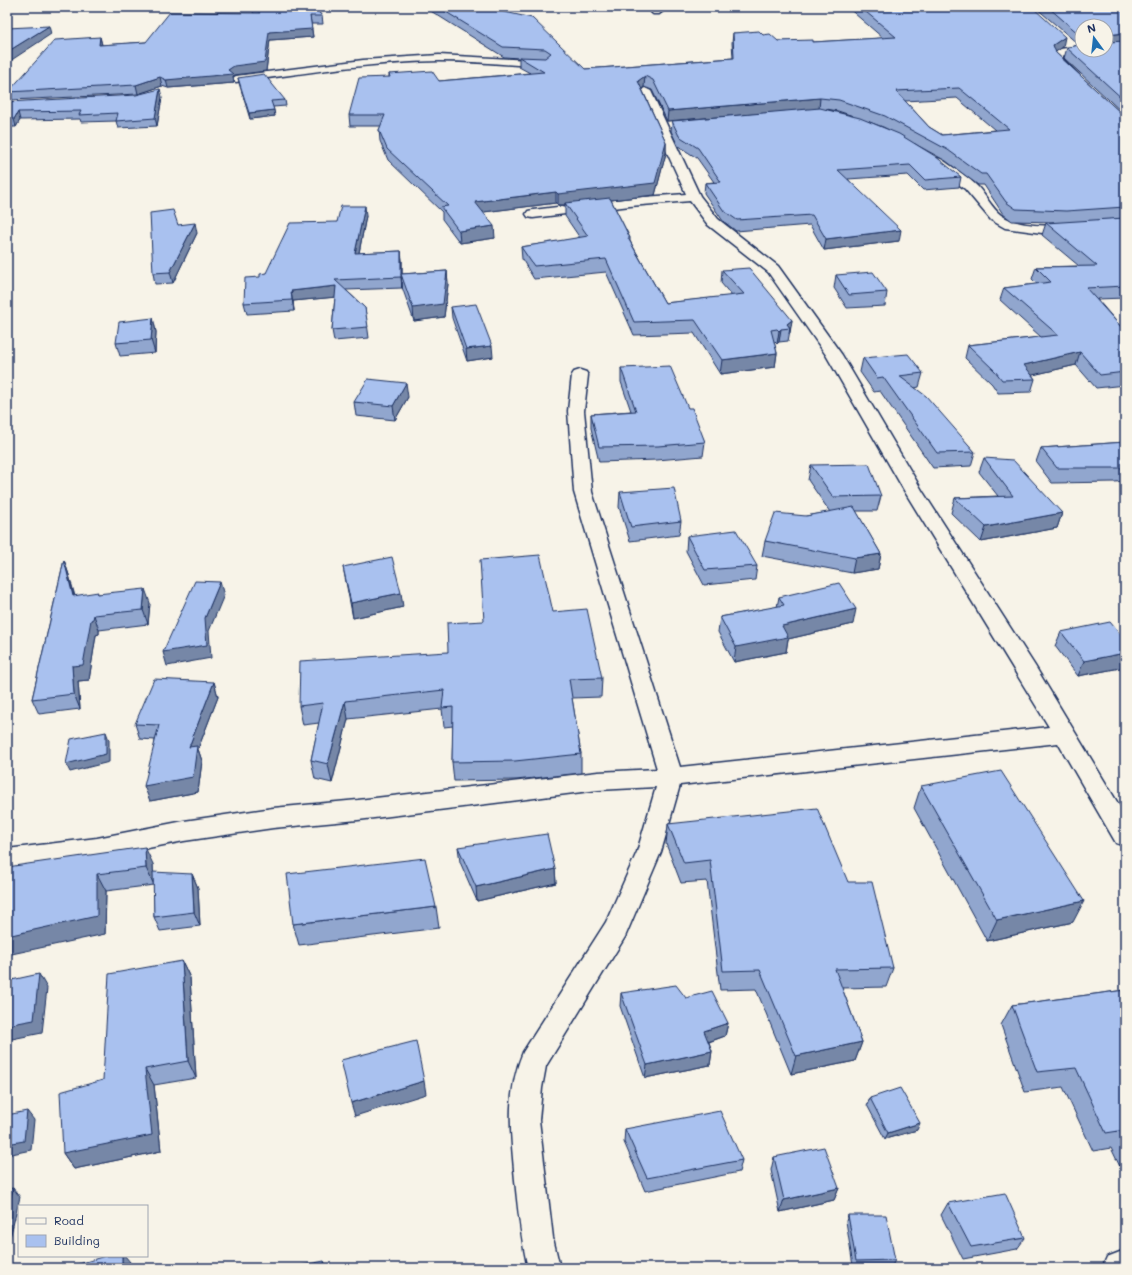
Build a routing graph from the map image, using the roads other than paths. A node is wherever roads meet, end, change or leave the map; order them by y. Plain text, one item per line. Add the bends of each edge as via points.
1 (1065, 40) dead end
2 (1074, 46) edge
3 (1074, 50) edge
4 (545, 64) edge
5 (236, 79) dead end
6 (1081, 82) edge
7 (645, 91) dead end
8 (928, 156) edge
9 (694, 197) junction
10 (533, 214) dead end
11 (1125, 224) edge
12 (580, 375) dead end
13 (1063, 734) junction
14 (671, 777) junction
15 (1125, 836) edge
16 (7, 859) edge
17 (1125, 1266) edge
18 (544, 1268) edge
19 (1118, 1268) edge

1 - 2 street
3 - 6 street via 1057,55 1058,60
4 - 5 street via 440,58 320,67
7 - 9 street via 670,126
8 - 11 street via 972,189 997,219 1006,225 1020,228 1068,229
9 - 10 street
9 - 13 street via 713,222 773,269 834,355 914,492 1028,671
12 - 14 street via 576,411 583,492
13 - 14 street
13 - 15 street
14 - 16 street via 598,781 273,818 184,831 98,848
14 - 18 street via 649,852 616,929 533,1062 524,1120 537,1238
17 - 19 street

